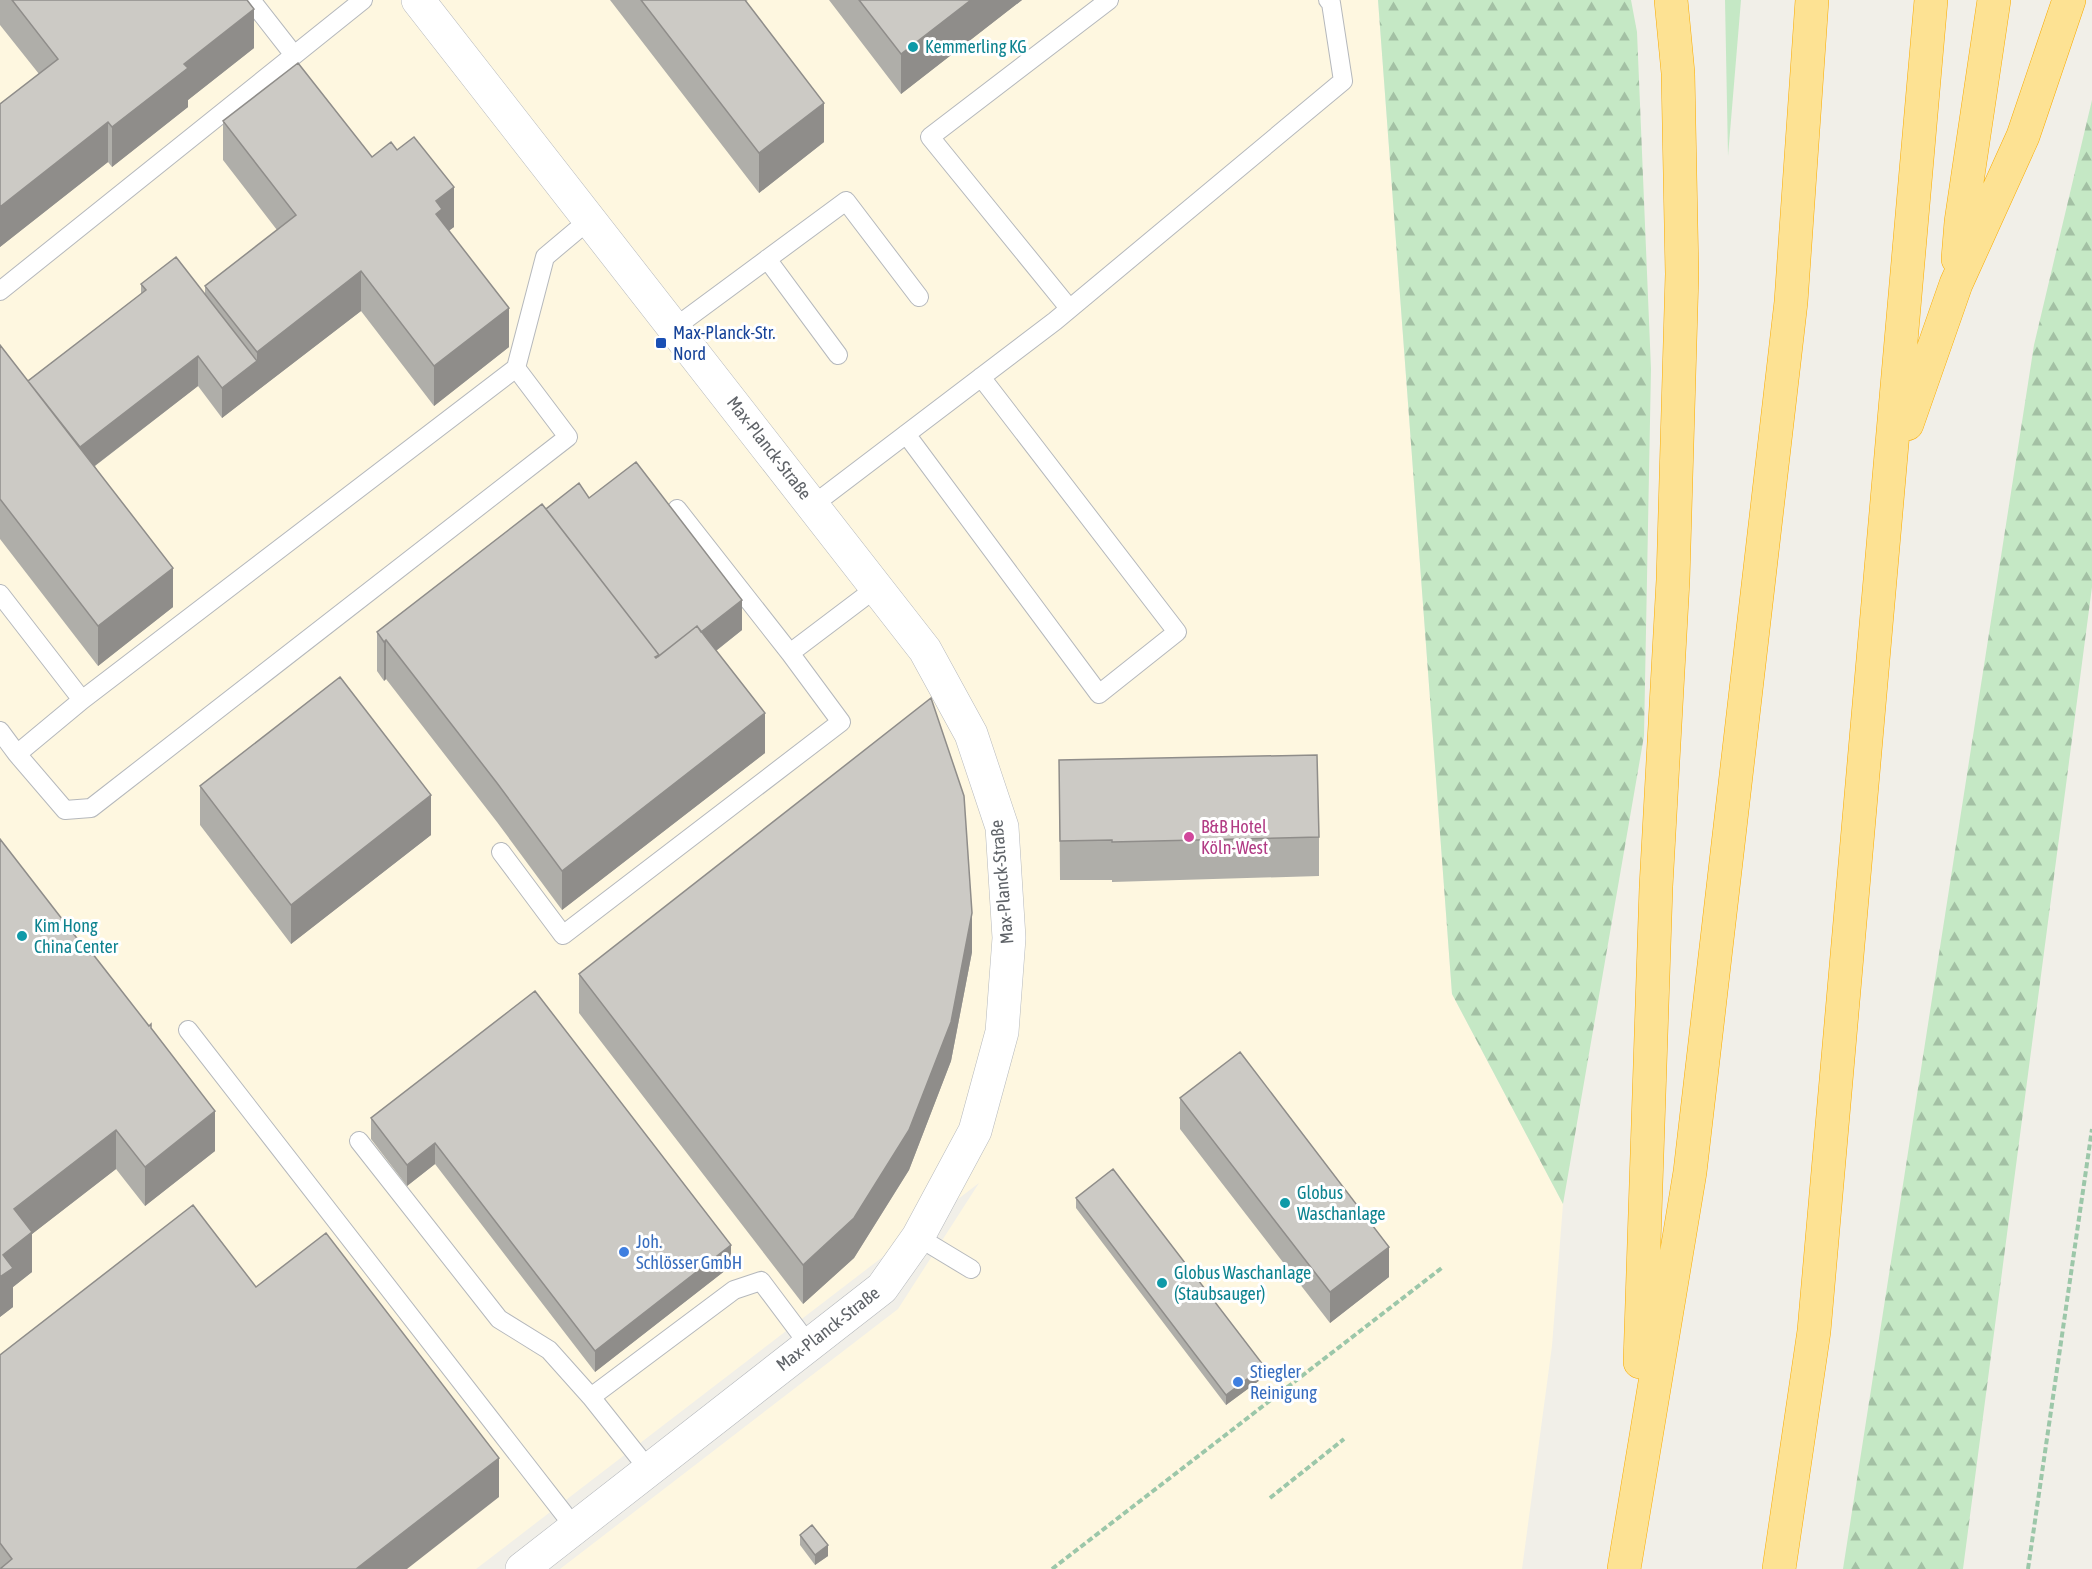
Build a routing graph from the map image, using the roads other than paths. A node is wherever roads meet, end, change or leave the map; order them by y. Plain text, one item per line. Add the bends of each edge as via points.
1 (251, 0) edge
2 (363, 0) edge
3 (418, 0) edge
4 (1109, 0) edge
5 (1328, 0) edge
6 (1671, 0) edge
7 (1812, 0) edge
8 (1931, 0) edge
9 (1994, 0) edge
10 (2069, 0) edge
11 (294, 56) junction
12 (590, 220) junction
13 (767, 259) junction
14 (1956, 284) junction
15 (0, 291) edge
16 (919, 297) dead end
17 (1069, 308) junction
18 (674, 328) junction
19 (838, 355) dead end
20 (516, 368) junction
21 (981, 377) junction
22 (906, 434) junction
23 (1891, 471) junction
24 (813, 505) junction
25 (677, 509) dead end
26 (876, 588) junction
27 (0, 594) edge
28 (790, 653) junction
29 (82, 700) junction
30 (0, 731) edge
31 (17, 754) junction
32 (501, 852) dead end
33 (188, 1030) dead end
34 (359, 1141) dead end
35 (918, 1237) junction
36 (971, 1269) dead end
37 (808, 1345) junction
38 (591, 1397) junction
39 (649, 1470) junction
40 (1636, 1489) junction
41 (575, 1528) junction
42 (522, 1569) edge
43 (1624, 1569) edge
44 (1779, 1569) edge

1 - 11 lane
2 - 11 lane
3 - 12 street, Max-Planck-Straße
4 - 17 lane via 930,137
5 - 17 lane via 1343,81
6 - 40 highway via 1678,84 1682,274
7 - 40 highway via 1790,313 1690,1172
8 - 23 highway
9 - 14 highway via 1960,222
10 - 14 highway via 2023,136
11 - 15 lane
12 - 18 street, Max-Planck-Straße
12 - 20 lane via 545,257
13 - 16 lane via 846,201
13 - 18 lane
13 - 19 lane
14 - 23 highway
17 - 21 lane
18 - 24 street, Max-Planck-Straße
20 - 29 lane
20 - 31 lane via 568,437 101,801 91,808 65,810
21 - 22 lane
21 - 22 lane via 1177,632 1099,694
22 - 24 lane
23 - 44 highway via 1814,1331
24 - 26 street, Max-Planck-Straße
25 - 28 lane
26 - 28 lane
26 - 35 street, Max-Planck-Straße via 925,650 971,734 1002,827 1010,930 1002,1032 975,1131
27 - 29 lane
28 - 32 lane via 841,722 563,935
29 - 31 lane
30 - 31 lane
33 - 41 lane
34 - 38 lane via 500,1319 549,1350
35 - 36 lane
35 - 37 street, Max-Planck-Straße via 882,1288
37 - 38 lane via 760,1281 734,1290
37 - 39 street, Max-Planck-Straße
38 - 39 lane
39 - 41 street, Max-Planck-Straße
40 - 43 highway
41 - 42 street, Max-Planck-Straße

